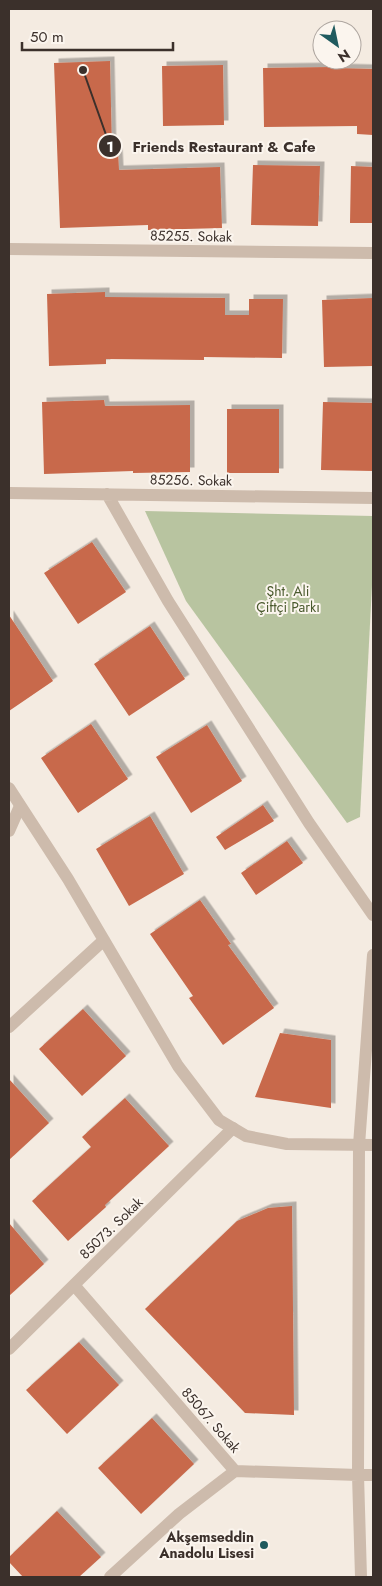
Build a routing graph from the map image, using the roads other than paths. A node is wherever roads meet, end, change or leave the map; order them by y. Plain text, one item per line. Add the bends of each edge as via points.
1 (9, 249) edge
2 (373, 253) edge
3 (9, 493) edge
4 (107, 494) junction
5 (373, 498) edge
6 (9, 788) edge
7 (20, 806) junction
8 (9, 831) edge
9 (373, 915) edge
10 (104, 940) junction
11 (373, 955) edge
12 (9, 1028) edge
13 (233, 1128) junction
14 (359, 1145) junction
15 (373, 1145) edge
16 (74, 1285) junction
17 (9, 1349) edge
18 (235, 1471) junction
19 (373, 1475) edge
20 (358, 1476) junction
21 (110, 1577) edge
22 (361, 1577) edge

1 - 2 street, 85255. Sokak
3 - 4 street, 85256. Sokak
4 - 5 street, 85256. Sokak
4 - 9 street via 168,601 309,823
6 - 7 street
7 - 8 street
7 - 10 street
10 - 12 street
10 - 13 street via 178,1066 219,1120
11 - 14 street
13 - 14 street via 246,1136 288,1144
13 - 16 street, 85073. Sokak
14 - 15 street
14 - 20 street
16 - 17 street, 85073. Sokak
16 - 18 street, 85067. Sokak
18 - 20 street, 85067. Sokak
18 - 21 street via 179,1514
19 - 20 street, 85067. Sokak
20 - 22 street

